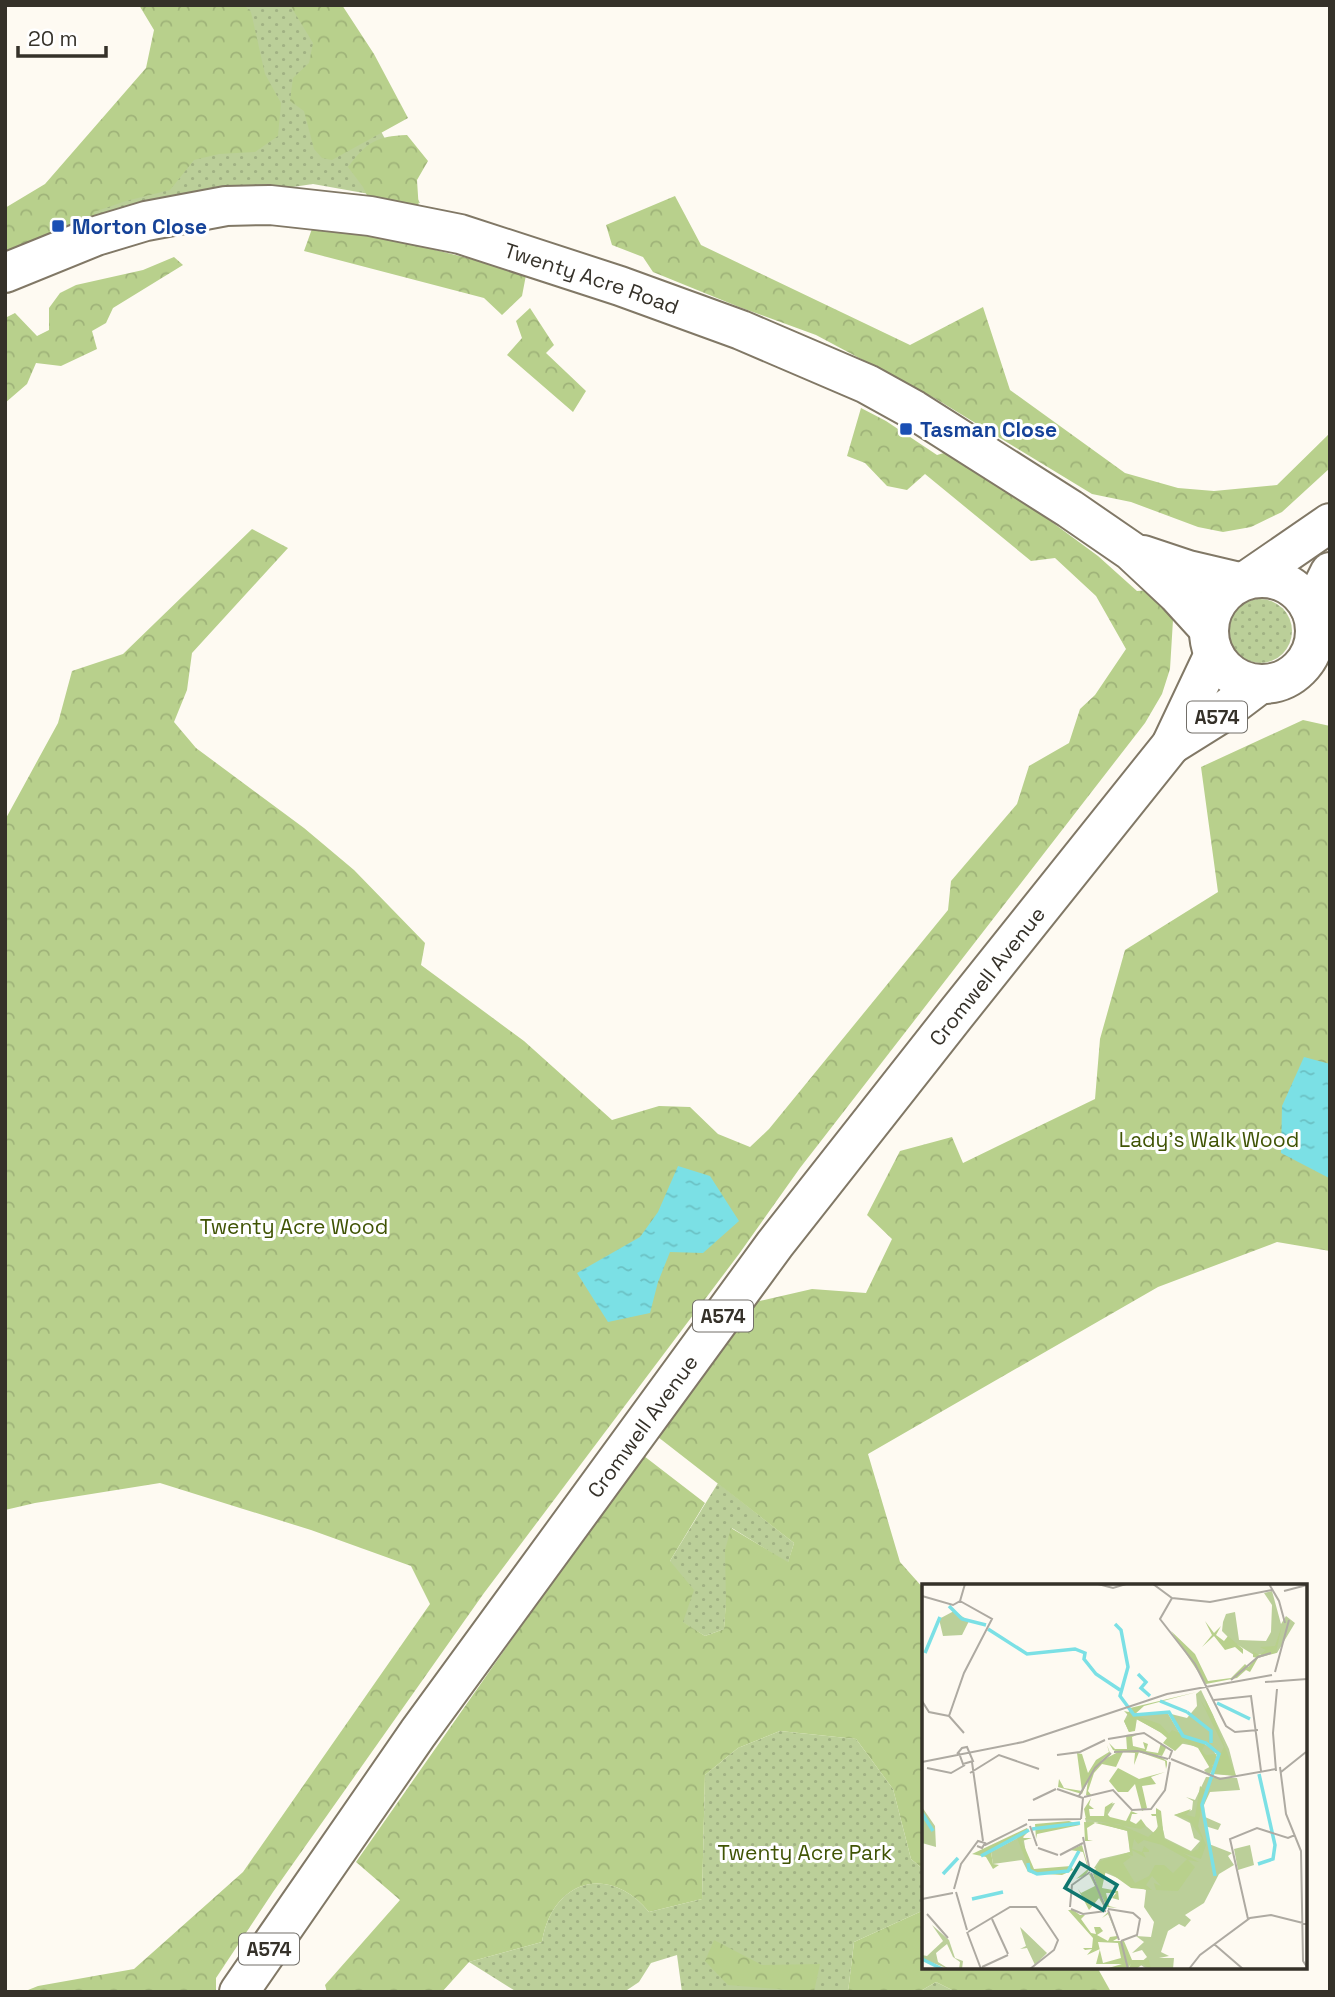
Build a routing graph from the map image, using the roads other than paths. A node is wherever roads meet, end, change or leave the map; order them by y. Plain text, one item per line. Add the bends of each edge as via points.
1 (5, 273) edge
2 (1330, 523) edge
3 (1131, 551) junction
4 (1330, 572) edge
5 (1244, 580) junction
6 (1311, 610) junction
7 (1211, 641) junction
8 (1260, 684) junction
9 (1171, 745) junction
10 (239, 1992) edge

1 - 3 main road, Twenty Acre Road via 96,236 226,206 270,205 370,216 460,234 741,330 867,384 925,416
2 - 5 main road, A574
3 - 5 main road, Twenty Acre Road via 1188,570
3 - 7 main road, Twenty Acre Road via 1177,594
4 - 6 main road
5 - 6 main road via 1279,580 1298,592
5 - 7 main road, A574 via 1217,601 1211,614
6 - 8 main road, A574 via 1314,642 1308,657 1285,679
7 - 8 main road, A574 via 1222,666 1233,676
7 - 9 main road, Cromwell Avenue / A574
8 - 9 main road, Cromwell Avenue / A574
9 - 10 main road, Cromwell Avenue / A574 via 775,1244 418,1733

